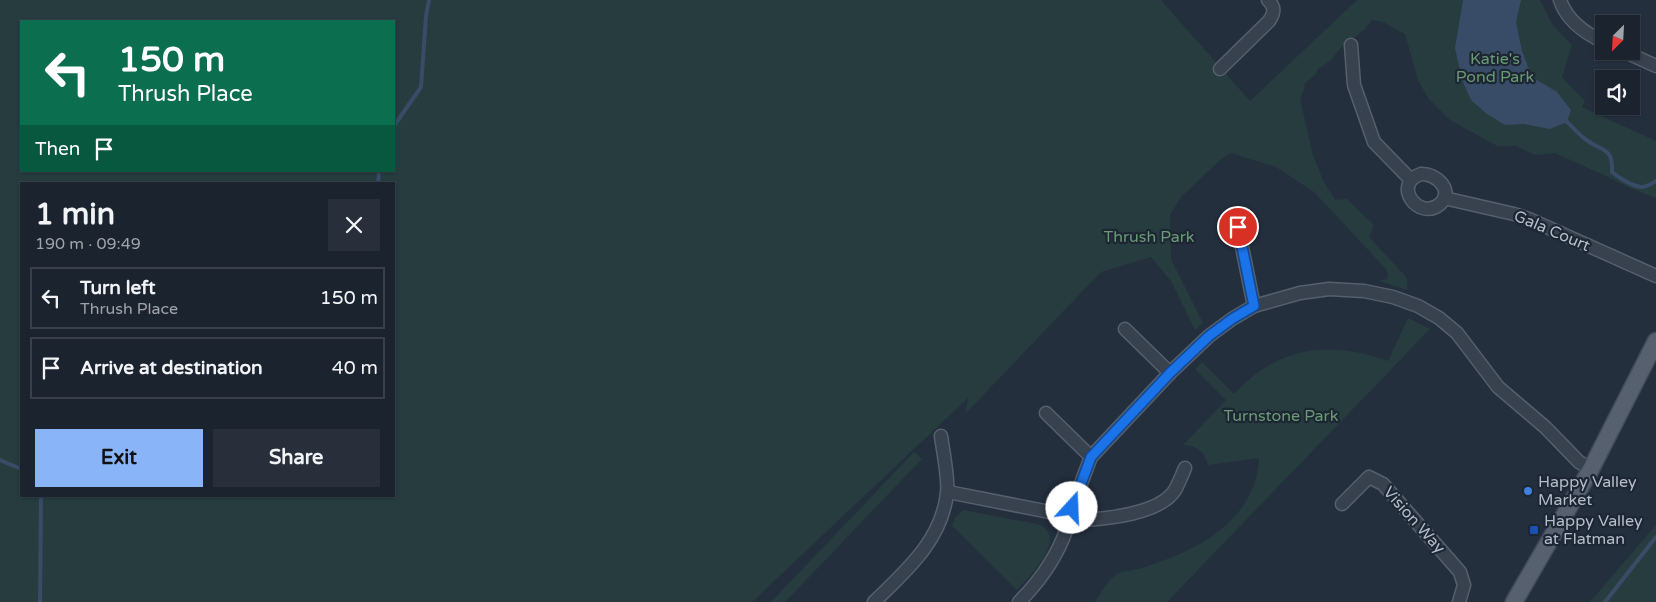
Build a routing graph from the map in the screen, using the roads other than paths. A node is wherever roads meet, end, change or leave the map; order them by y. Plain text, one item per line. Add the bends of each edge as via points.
1 (1268, 0) edge
2 (1560, 0) edge
3 (1595, 38) edge
4 (1351, 45) dead end
5 (1640, 59) edge
6 (1656, 66) edge
7 (1220, 68) dead end
8 (1411, 180) junction
9 (1444, 198) junction
10 (1238, 227) dead end
11 (1656, 276) edge
12 (1254, 306) junction
13 (1125, 329) dead end
14 (1656, 340) edge
15 (1170, 373) junction
16 (1046, 413) dead end
17 (941, 436) dead end
18 (1091, 457) junction
19 (1185, 468) dead end
20 (1590, 469) junction
21 (948, 492) junction
22 (1342, 504) dead end
23 (1072, 508) junction
24 (1060, 514) junction
25 (1080, 520) junction
26 (1067, 528) junction
27 (874, 602) edge
28 (1019, 602) edge
29 (1459, 602) edge
30 (1514, 602) edge

1 - 7 street via 1274,14
2 - 3 street via 1567,15 1580,29
4 - 8 street via 1354,85 1374,142
5 - 6 street
8 - 9 street via 1421,174 1434,176 1443,185
8 - 9 street via 1409,196 1419,207 1434,207
9 - 11 street, Gala Court via 1528,219
10 - 12 street
12 - 15 street via 1209,336
12 - 20 street via 1300,293 1330,289 1364,291 1418,306 1457,333 1498,387
13 - 15 street
14 - 20 main road
15 - 18 street
16 - 18 street
17 - 21 street
18 - 23 street
19 - 25 street via 1175,491 1165,500 1125,516
20 - 30 main road
21 - 24 street
21 - 27 street via 936,532 926,547
22 - 29 street, Vision Way via 1369,477 1383,484 1460,572 1464,585
23 - 24 street via 1067,507
23 - 25 street via 1080,514
24 - 26 street via 1060,520
25 - 26 street
26 - 28 street via 1051,563

